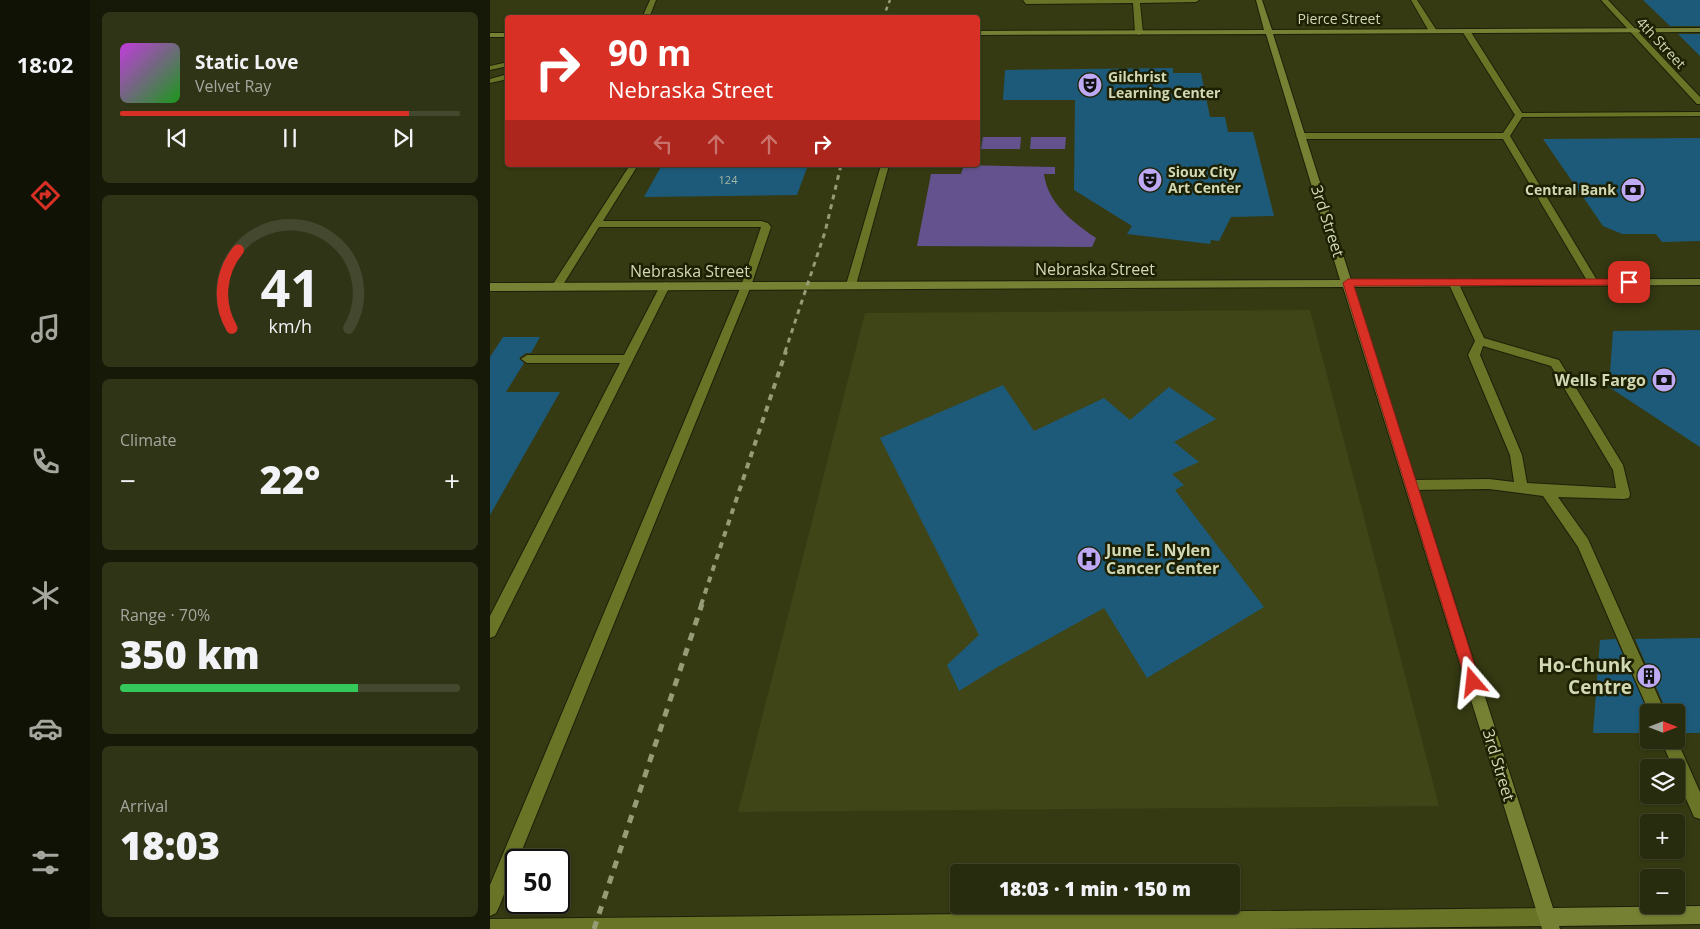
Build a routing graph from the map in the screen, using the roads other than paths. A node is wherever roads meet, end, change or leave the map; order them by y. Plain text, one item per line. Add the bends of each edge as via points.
1 (653, 0) edge
2 (1026, 0) edge
3 (1196, 0) edge
4 (1260, 0) edge
5 (1414, 0) edge
6 (1604, 0) edge
7 (1084, 1) edge
8 (1136, 1) edge
9 (646, 15) edge
10 (1700, 30) edge
11 (1466, 31) junction
12 (1633, 31) junction
13 (1270, 32) junction
14 (1433, 32) junction
15 (980, 33) edge
16 (1139, 33) junction
17 (490, 35) edge
18 (505, 35) edge
19 (505, 65) edge
20 (490, 68) edge
21 (505, 77) edge
22 (490, 81) edge
23 (1700, 102) edge
24 (1700, 114) edge
25 (1519, 115) junction
26 (1300, 136) junction
27 (1506, 136) junction
28 (633, 167) edge
29 (884, 167) edge
30 (596, 224) junction
31 (1453, 282) junction
32 (1593, 282) junction
33 (1700, 282) edge
34 (1348, 283) junction
35 (851, 285) junction
36 (490, 286) edge
37 (557, 286) junction
38 (665, 286) junction
39 (746, 286) junction
40 (1480, 341) junction
41 (628, 359) junction
42 (526, 360) dead end
43 (1411, 485) junction
44 (1521, 488) junction
45 (1547, 491) junction
46 (490, 630) edge
47 (1653, 704) edge
48 (1673, 749) edge
49 (1700, 811) edge
50 (490, 907) edge
51 (1700, 915) edge
52 (1549, 923) edge
53 (1196, 925) edge
54 (1246, 925) edge
55 (854, 926) edge
56 (980, 926) edge
57 (738, 927) edge
58 (490, 928) edge

1 - 9 street
2 - 7 street
3 - 8 street
4 - 13 main road, 3rd Street
5 - 14 street
6 - 12 street, 4th Street
7 - 8 street
8 - 16 street
10 - 12 main road, Pierce Street
11 - 12 main road, Pierce Street
11 - 14 main road, Pierce Street
11 - 25 street
12 - 23 street, 4th Street
13 - 14 main road, Pierce Street
13 - 16 main road, Pierce Street
13 - 26 main road, 3rd Street
15 - 16 main road, Pierce Street
17 - 18 main road
19 - 20 street
21 - 22 street
24 - 25 street
25 - 27 street
26 - 27 street
26 - 34 main road, 3rd Street
27 - 32 street
28 - 30 street
29 - 35 street
30 - 37 street
30 - 39 street via 765,225
31 - 32 main road, Nebraska Street
31 - 34 main road, Nebraska Street
31 - 40 street
32 - 33 main road, Nebraska Street
34 - 35 main road, Nebraska Street
34 - 43 main road, 3rd Street
35 - 39 main road, Nebraska Street
36 - 37 main road, Nebraska Street
37 - 38 main road, Nebraska Street
38 - 39 main road, Nebraska Street
38 - 41 street
39 - 50 street
40 - 44 street via 1474,355 1516,455
40 - 45 street via 1555,363 1619,469 1624,494
41 - 42 street
41 - 46 street
43 - 44 street via 1489,484
43 - 52 main road, 3rd Street
44 - 45 street
45 - 47 street via 1583,543
48 - 49 street
51 - 52 main road
52 - 54 street
53 - 54 street
53 - 56 street
55 - 56 street
55 - 57 street
57 - 58 street

